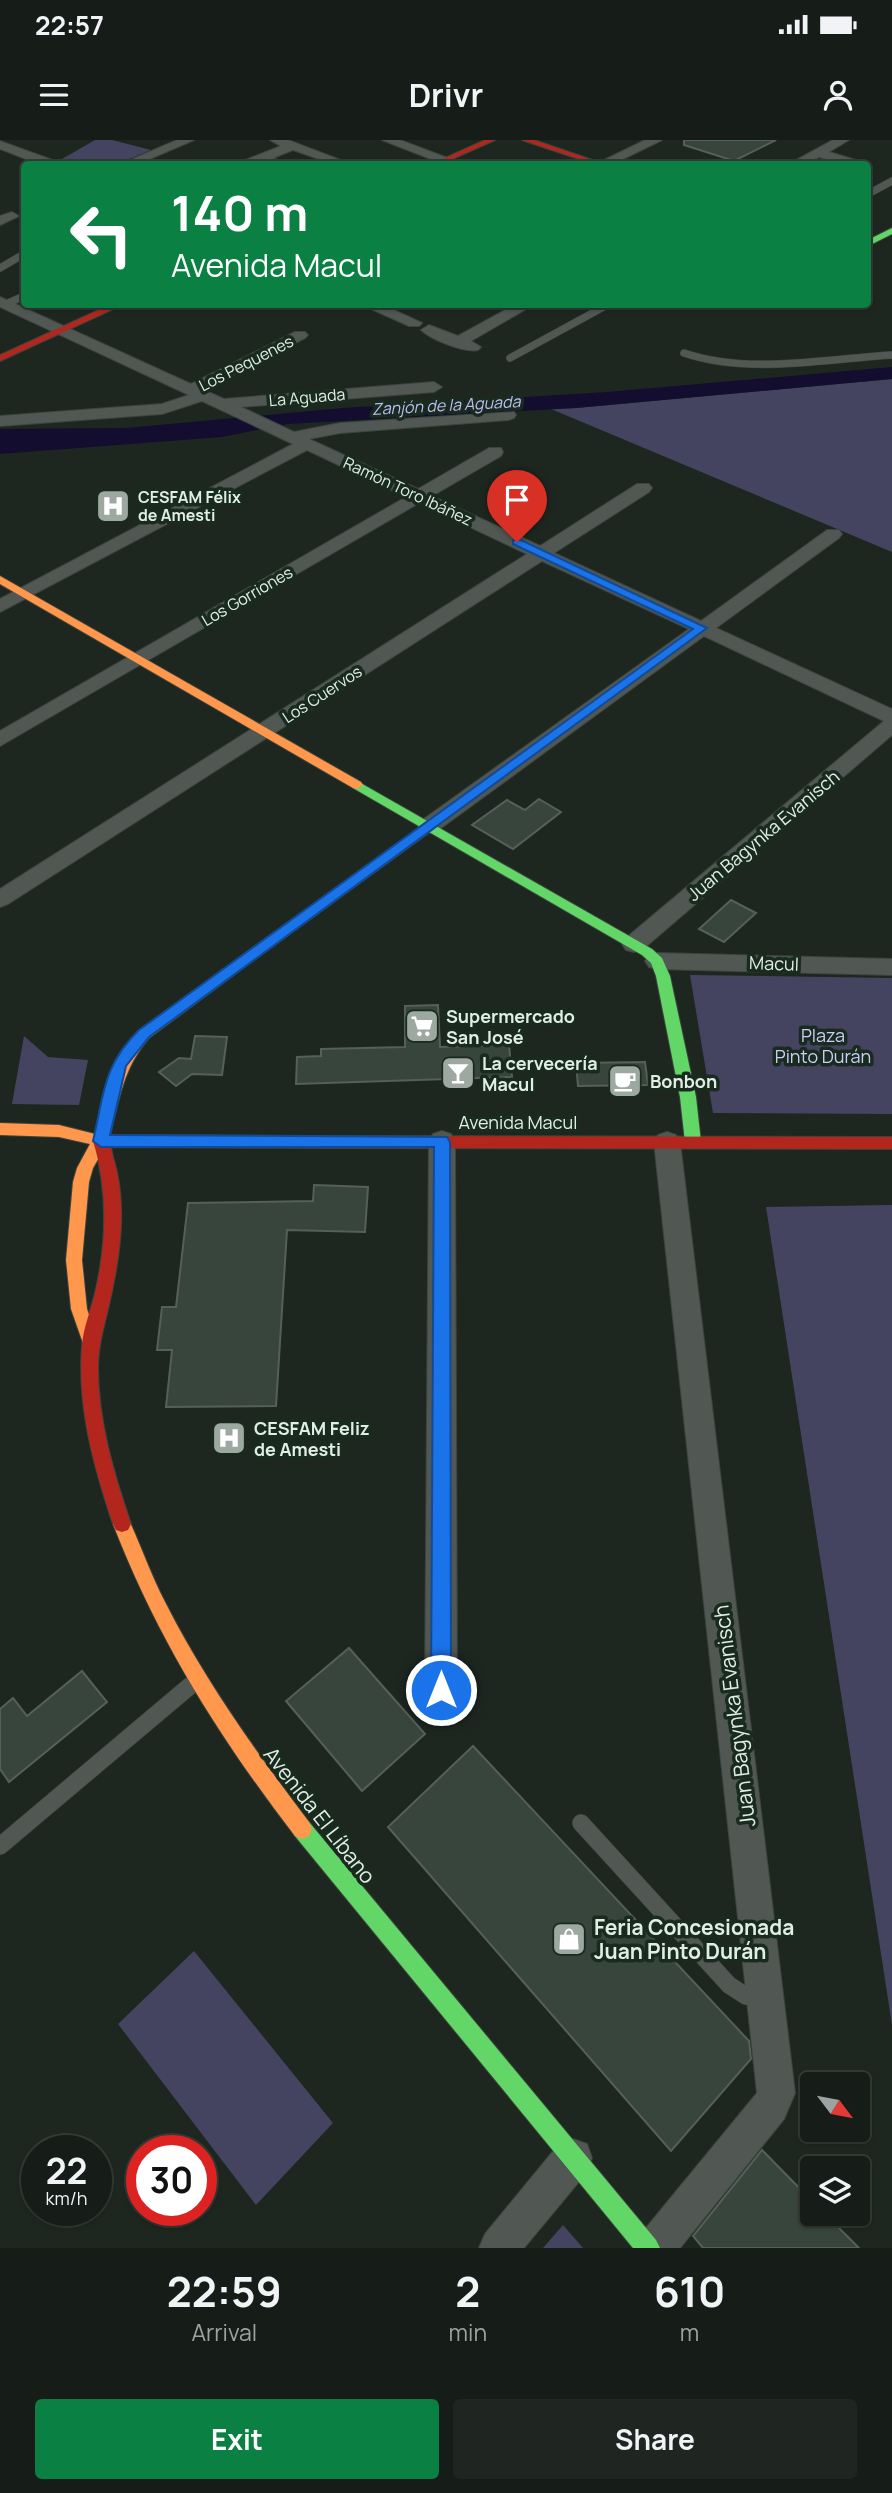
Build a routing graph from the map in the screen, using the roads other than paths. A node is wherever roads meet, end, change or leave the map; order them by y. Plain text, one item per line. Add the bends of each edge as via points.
1 (188, 140) edge
2 (276, 140) edge
3 (388, 140) edge
4 (491, 140) edge
5 (526, 140) edge
6 (656, 140) edge
7 (843, 140) edge
8 (0, 145) edge
9 (293, 146) junction
10 (818, 153) junction
11 (263, 158) junction
12 (328, 159) junction
13 (42, 161) edge
14 (136, 161) edge
15 (256, 161) edge
16 (272, 161) edge
17 (322, 161) edge
18 (334, 161) edge
19 (438, 161) edge
20 (447, 161) edge
21 (592, 161) edge
22 (609, 161) edge
23 (802, 161) edge
24 (844, 161) edge
25 (892, 181) edge
26 (871, 192) edge
27 (892, 231) edge
28 (892, 243) edge
29 (873, 252) edge
30 (21, 256) edge
31 (0, 268) edge
32 (21, 297) edge
33 (3, 302) edge
34 (111, 308) edge
35 (377, 308) edge
36 (521, 308) edge
37 (602, 308) edge
38 (414, 323) dead end
39 (63, 330) junction
40 (429, 330) dead end
41 (300, 335) dead end
42 (458, 342) junction
43 (474, 348) dead end
44 (684, 353) dead end
45 (892, 355) edge
46 (0, 358) edge
47 (510, 358) dead end
48 (434, 387) dead end
49 (197, 393) junction
50 (222, 404) junction
51 (508, 415) dead end
52 (0, 421) edge
53 (295, 438) junction
54 (495, 452) dead end
55 (643, 488) dead end
56 (419, 496) junction
57 (833, 534) dead end
58 (541, 553) junction
59 (0, 579) edge
60 (24, 593) junction
61 (0, 606) edge
62 (702, 628) junction
63 (139, 659) junction
64 (892, 717) edge
65 (892, 725) edge
66 (264, 731) junction
67 (0, 740) edge
68 (429, 826) junction
69 (0, 899) edge
70 (634, 944) junction
71 (657, 961) junction
72 (892, 967) edge
73 (0, 1129) edge
74 (101, 1141) junction
75 (442, 1142) junction
76 (680, 1142) junction
77 (892, 1143) edge
78 (62, 1150) dead end
79 (90, 1341) junction
80 (197, 1680) junction
81 (441, 1690) dead end
82 (581, 1823) dead end
83 (0, 1846) edge
84 (766, 1997) junction
85 (573, 2158) junction
86 (499, 2248) edge
87 (648, 2248) edge
88 (655, 2248) edge

1 - 14 street
2 - 9 street
3 - 19 street
4 - 20 street
5 - 21 street
6 - 22 street
7 - 10 street
8 - 13 street
9 - 11 street
9 - 12 street
10 - 23 street
10 - 24 street
11 - 15 street
11 - 16 lane
12 - 17 street
12 - 18 street
25 - 26 lane
27 - 29 street
28 - 29 street
30 - 31 lane
32 - 33 lane
33 - 39 street, Ramón Toro Ibáñez
34 - 39 street
35 - 38 street
36 - 42 street
37 - 47 lane
39 - 46 street
39 - 49 street, Ramón Toro Ibáñez
40 - 42 street
41 - 49 street, Los Pequenes
42 - 43 street
44 - 45 lane via 733,363
48 - 50 street, La Aguada
49 - 50 street, Ramón Toro Ibáñez
49 - 52 street via 169,408
50 - 53 street, Ramón Toro Ibáñez
51 - 53 street, La Aguada via 340,428
53 - 56 street, Ramón Toro Ibáñez
53 - 60 street, La Aguada
54 - 56 street, Los Gorriones
55 - 58 street, Los Cuervos
56 - 58 street, Ramón Toro Ibáñez
56 - 63 street, Los Gorriones
57 - 62 street
58 - 62 street, Ramón Toro Ibáñez
58 - 66 street, Los Cuervos
59 - 60 street
60 - 61 street, La Aguada
60 - 63 street
62 - 64 street, Ramón Toro Ibáñez
62 - 68 street
63 - 66 street
63 - 67 street, Los Gorriones
65 - 70 street, Juan Bagynka Evanisch
66 - 68 street
66 - 69 street, Los Cuervos
68 - 70 street
68 - 74 street via 134,1042 113,1080
70 - 71 street
71 - 72 street, Macul
71 - 76 street via 685,1083
73 - 74 street, Avenida Macul via 59,1131
74 - 75 street, Avenida Macul
74 - 78 street, Avenida Macul
74 - 79 street, Avenida El Líbano via 114,1193 102,1303
74 - 79 street, Avenida El Líbano via 82,1176 75,1249 77,1312
75 - 76 street, Avenida Macul
75 - 81 street
76 - 77 street, Avenida Macul
76 - 84 street, Juan Bagynka Evanisch
79 - 80 street, Avenida El Líbano via 97,1433 118,1514 155,1603
80 - 83 lane
80 - 85 street, Avenida El Líbano via 295,1822
82 - 84 lane via 729,1985 746,1996
84 - 88 street, Juan Bagynka Evanisch via 776,2082 771,2106
85 - 86 street
85 - 87 street, Avenida El Líbano

